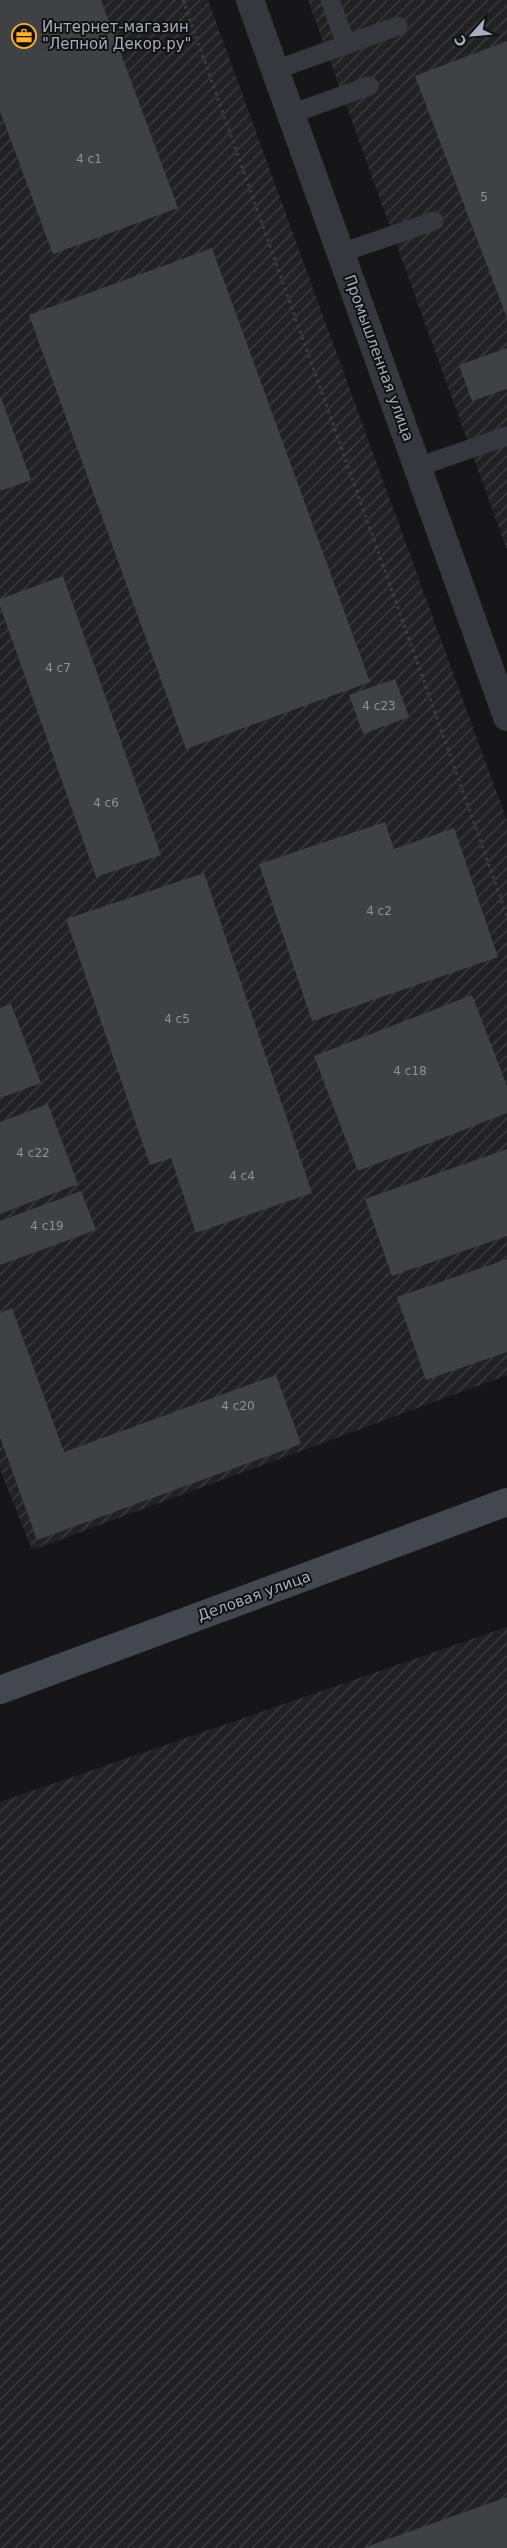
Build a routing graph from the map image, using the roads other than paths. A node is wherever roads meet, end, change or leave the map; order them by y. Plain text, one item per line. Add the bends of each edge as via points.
1 (250, 0) edge
2 (330, 0) edge
3 (398, 26) dead end
4 (346, 44) junction
5 (275, 70) junction
6 (368, 86) dead end
7 (291, 114) junction
8 (434, 221) dead end
9 (341, 253) junction
10 (507, 436) edge
11 (418, 468) junction
12 (507, 716) edge
13 (507, 1502) edge
14 (0, 1690) edge

1 - 5 street, Промышленная улица
2 - 4 lane
3 - 4 lane
4 - 5 lane
5 - 7 street, Промышленная улица
6 - 7 lane
7 - 9 street, Промышленная улица
8 - 9 lane
9 - 11 street, Промышленная улица
10 - 11 lane
11 - 12 street, Промышленная улица
13 - 14 street, Деловая улица

